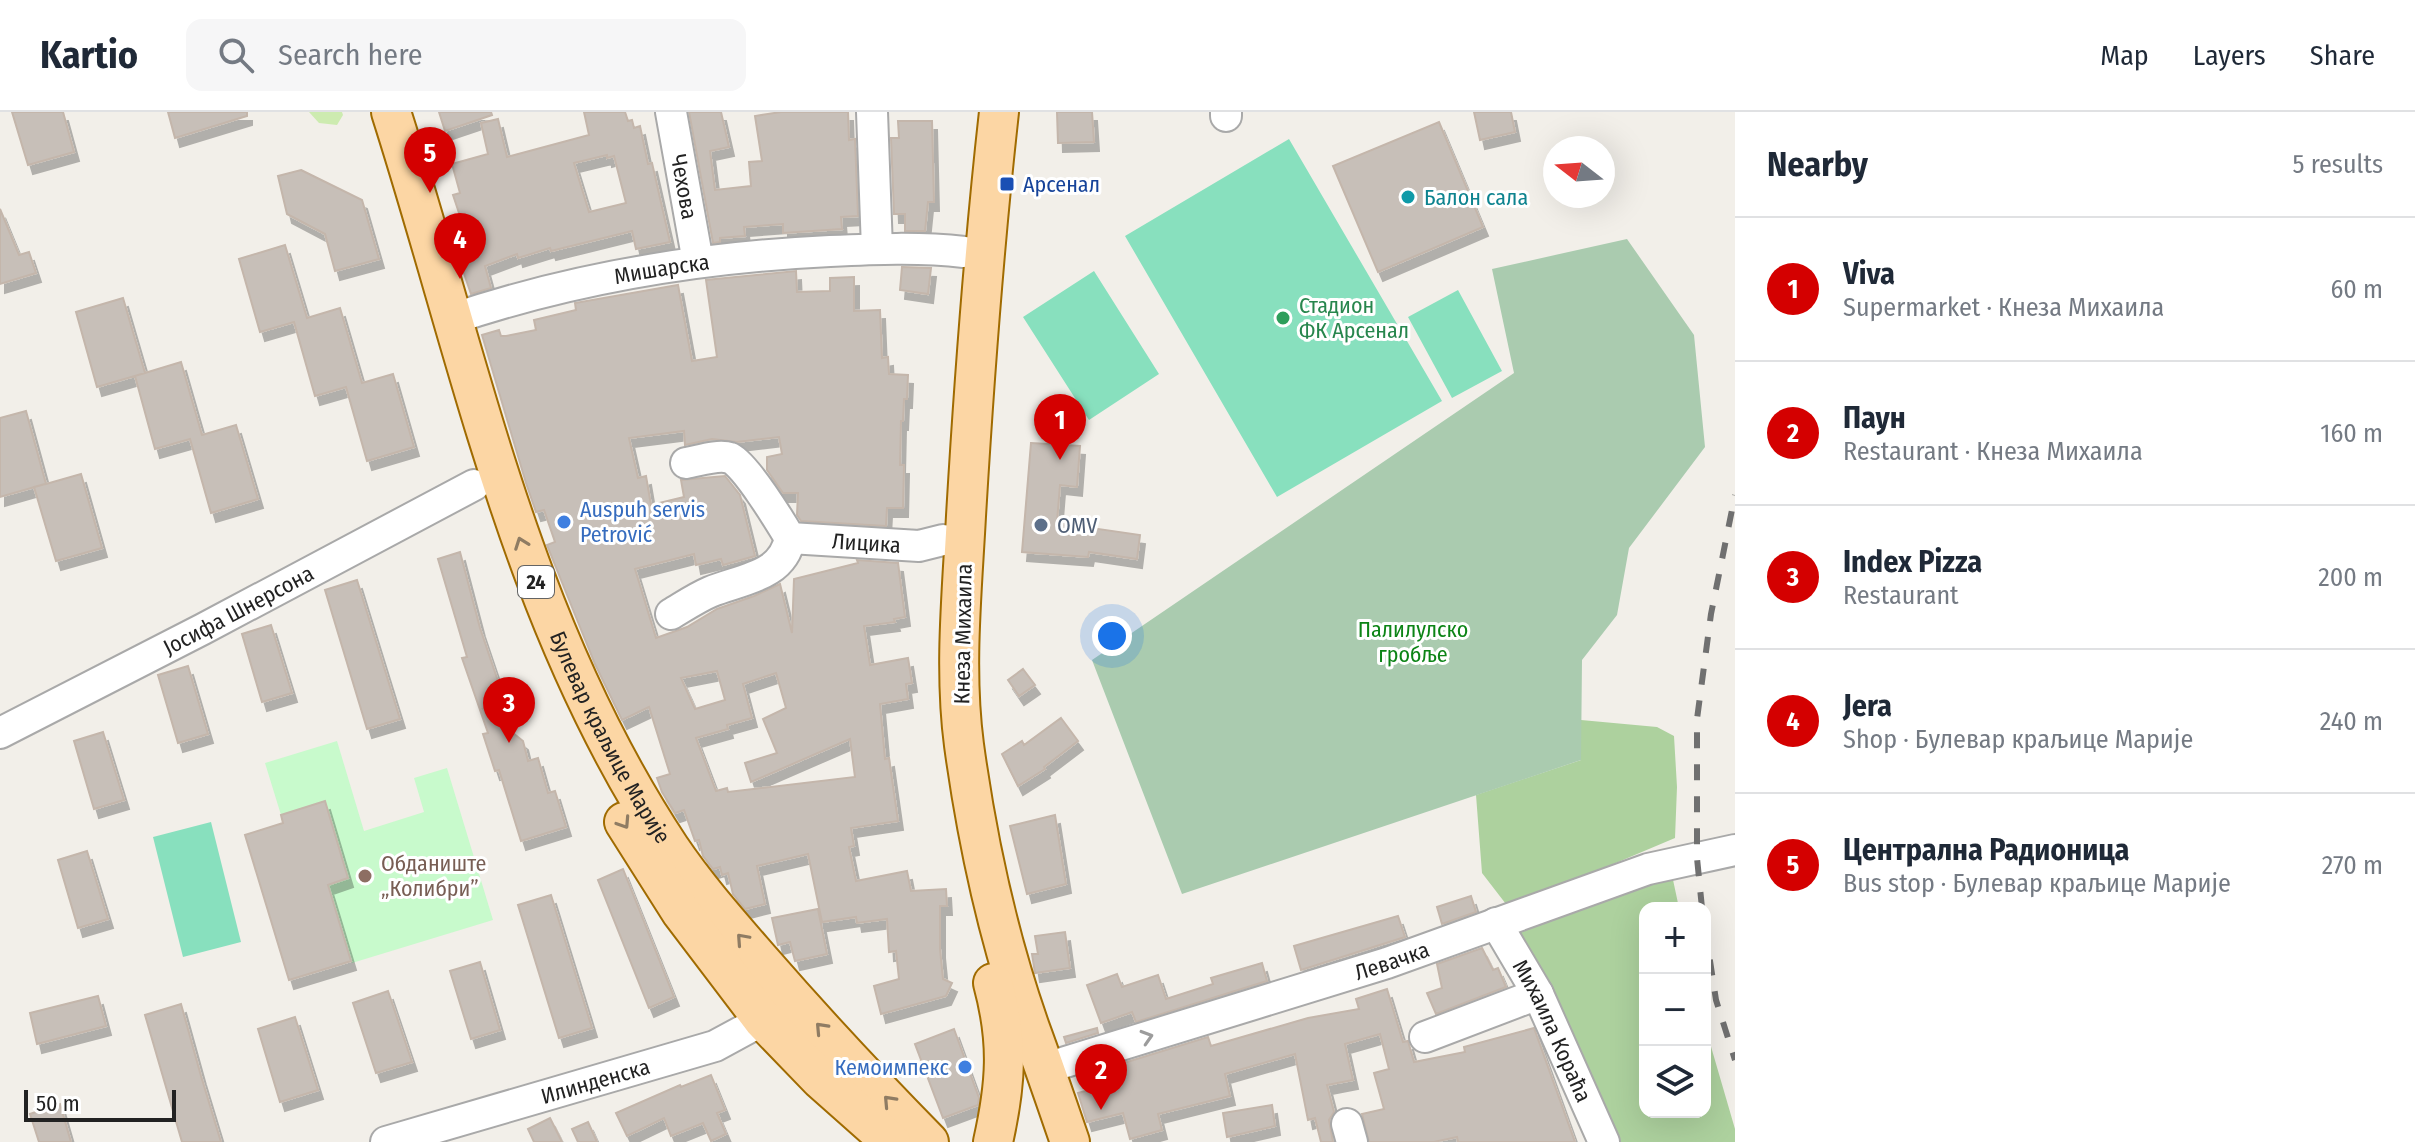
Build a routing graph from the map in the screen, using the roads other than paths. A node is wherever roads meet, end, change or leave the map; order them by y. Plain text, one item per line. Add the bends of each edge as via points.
1 (365, 112) edge
2 (391, 112) edge
3 (671, 112) edge
4 (872, 112) edge
5 (978, 112) edge
6 (999, 112) edge
7 (877, 249) junction
8 (964, 252) junction
9 (698, 262) junction
10 (452, 319) junction
11 (686, 463) dead end
12 (474, 485) junction
13 (790, 538) junction
14 (943, 540) junction
15 (671, 614) dead end
16 (0, 733) edge
17 (1735, 850) edge
18 (1496, 923) junction
19 (1538, 994) junction
20 (778, 1009) junction
21 (1002, 1016) junction
22 (1425, 1037) dead end
23 (1046, 1068) junction
24 (994, 1134) edge
25 (880, 1136) edge
26 (386, 1142) edge
27 (929, 1142) edge
28 (1056, 1142) edge
29 (1070, 1142) edge
30 (1604, 1142) edge

1 - 12 main road, Булевар краљице Марије / 24
2 - 10 main road, Булевар краљице Марије / 24
3 - 9 street, Чехова
4 - 7 street
5 - 8 main road, Кнеза Михаила
6 - 23 main road, Кнеза Михаила via 977,353 960,674 964,743 981,849 1029,1026
7 - 8 street, Мишарска
7 - 9 street, Мишарска
8 - 14 main road, Кнеза Михаила
9 - 10 street, Мишарска via 640,270
20 -> 10 main road, Булевар краљице Марије / 24 via 625,776 592,713 524,552
11 - 13 street via 735,460
12 - 16 street, Јосифа Шнерсона
12 -> 20 main road, Булевар краљице Марије / 24 via 536,653 608,797 673,900
13 - 14 street, Лицика via 919,546
13 - 15 street via 776,566
14 - 21 main road, Кнеза Михаила via 937,633 940,737 956,836
17 - 18 street, Левачка via 1648,869
18 - 19 street, Михаила Кораћа
23 -> 18 street, Левачка via 1387,963
19 - 22 street
19 - 30 street, Михаила Кораћа
20 - 25 main road, Булевар краљице Марије / 24 via 809,1069
20 - 26 street, Илинденска via 715,1046
27 -> 20 main road, Булевар краљице Марије / 24
21 - 23 main road via 1023,1054
21 - 24 main road via 1006,1061
23 - 29 main road, Кнеза Михаила
24 - 28 main road via 1005,1114 1022,1103 1031,1104 1046,1116

